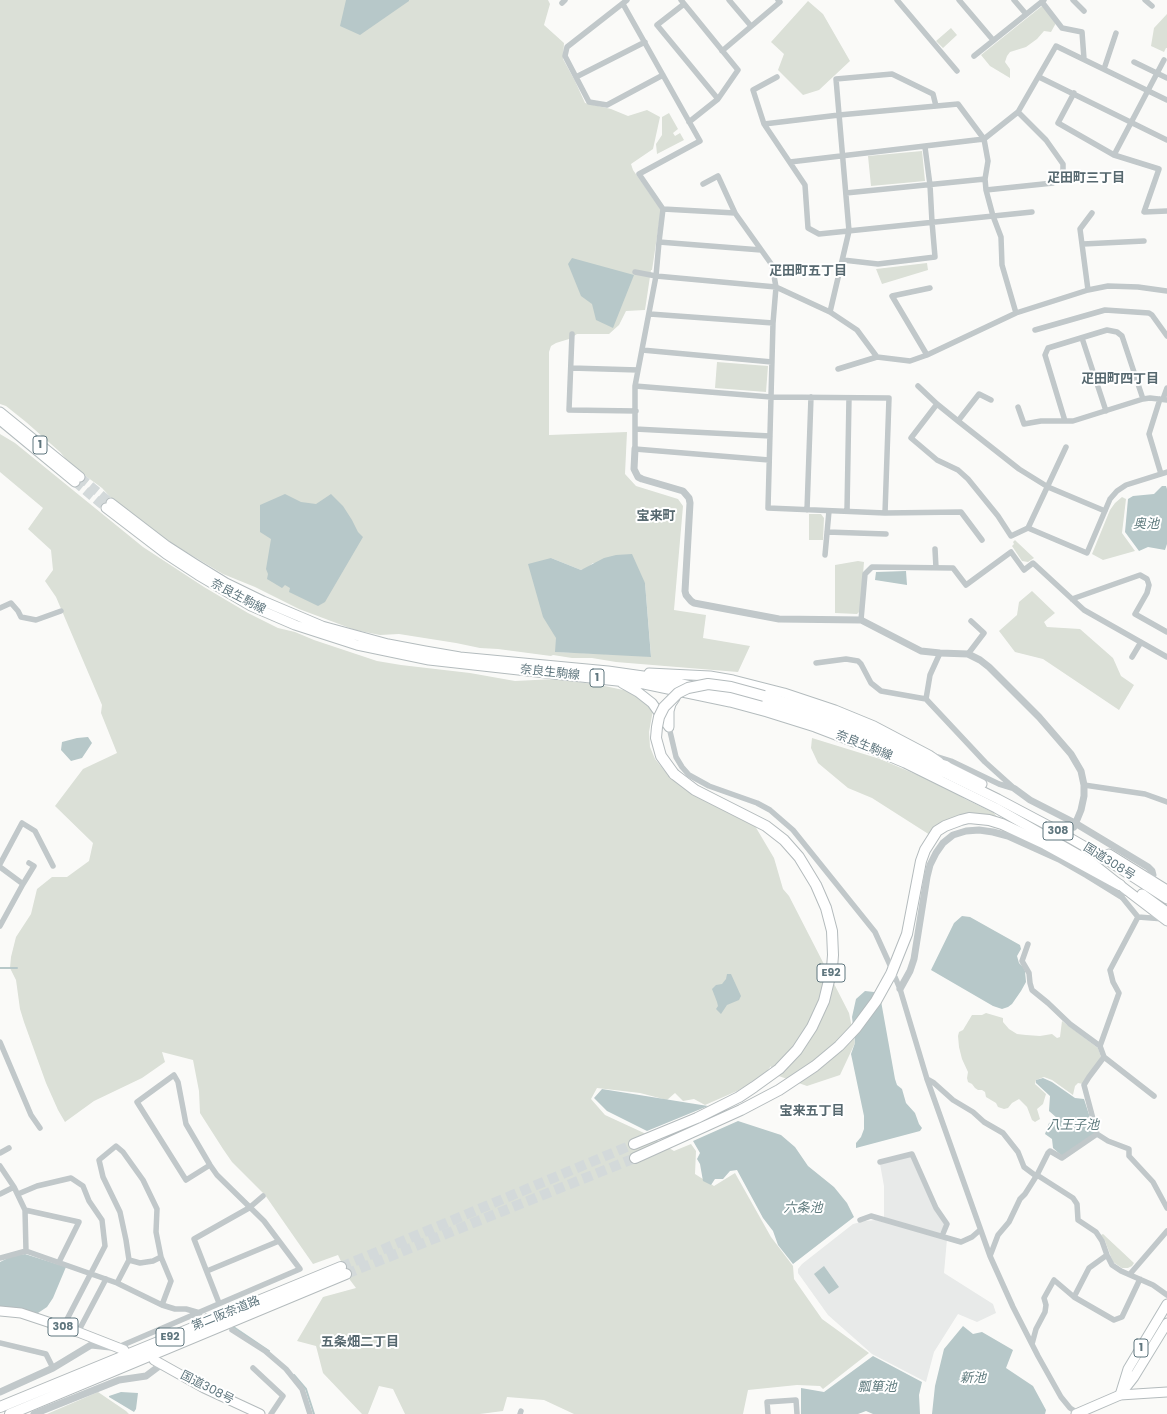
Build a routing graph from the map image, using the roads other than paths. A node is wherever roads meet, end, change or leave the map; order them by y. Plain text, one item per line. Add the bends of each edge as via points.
1 (730, 0) edge
2 (778, 0) edge
3 (897, 0) edge
4 (959, 0) edge
5 (1014, 0) edge
6 (1145, 0) edge
7 (1042, 1) edge
8 (1077, 1) edge
9 (625, 2) edge
10 (682, 2) edge
11 (1152, 6) dead end
12 (1084, 11) dead end
13 (1026, 14) junction
14 (751, 26) junction
15 (1116, 33) dead end
16 (993, 40) junction
17 (645, 42) junction
18 (722, 51) junction
19 (974, 56) dead end
20 (1084, 59) junction
21 (1164, 60) dead end
22 (1134, 62) dead end
23 (1104, 69) junction
24 (957, 71) dead end
25 (1157, 73) junction
26 (663, 75) junction
27 (576, 76) junction
28 (1039, 76) junction
29 (777, 77) dead end
30 (1167, 78) edge
31 (1148, 90) junction
32 (1074, 93) junction
33 (718, 99) junction
34 (1167, 100) edge
35 (936, 106) junction
36 (1018, 112) junction
37 (839, 116) junction
38 (689, 122) junction
39 (1131, 122) junction
40 (764, 124) junction
41 (984, 140) junction
42 (1167, 140) edge
43 (925, 147) junction
44 (843, 155) junction
45 (1114, 155) junction
46 (790, 162) junction
47 (985, 179) junction
48 (703, 184) dead end
49 (930, 185) junction
50 (986, 190) junction
51 (846, 193) junction
52 (664, 209) junction
53 (1167, 211) edge
54 (1032, 212) dead end
55 (735, 213) junction
56 (1092, 213) dead end
57 (993, 216) junction
58 (932, 222) junction
59 (849, 231) junction
60 (1144, 241) dead end
61 (658, 242) junction
62 (1083, 244) junction
63 (761, 250) junction
64 (843, 260) junction
65 (636, 272) dead end
66 (656, 276) junction
67 (776, 287) junction
68 (930, 288) dead end
69 (1088, 290) junction
70 (1167, 290) edge
71 (830, 312) junction
72 (650, 314) junction
73 (1016, 314) junction
74 (773, 323) junction
75 (1035, 330) dead end
76 (572, 334) dead end
77 (1167, 336) edge
78 (1082, 338) junction
79 (642, 350) junction
80 (927, 355) junction
81 (877, 357) junction
82 (772, 362) junction
83 (571, 368) junction
84 (838, 369) dead end
85 (638, 370) junction
86 (635, 386) junction
87 (918, 386) dead end
88 (1167, 388) edge
89 (771, 397) junction
90 (811, 398) junction
91 (849, 398) junction
92 (1143, 399) junction
93 (1163, 399) edge
94 (990, 400) dead end
95 (937, 404) junction
96 (1018, 407) dead end
97 (636, 410) junction
98 (1106, 411) junction
99 (0, 412) edge
100 (0, 421) edge
101 (958, 421) junction
102 (1065, 421) junction
103 (635, 428) junction
104 (770, 436) junction
105 (1066, 447) dead end
106 (635, 449) junction
107 (769, 460) junction
108 (1167, 472) edge
109 (1161, 474) junction
110 (1048, 487) junction
111 (807, 510) junction
112 (829, 511) junction
113 (847, 511) junction
114 (1105, 511) junction
115 (886, 513) junction
116 (1028, 528) junction
117 (827, 532) junction
118 (886, 534) dead end
119 (982, 540) dead end
120 (935, 548) dead end
121 (825, 555) dead end
122 (936, 568) junction
123 (1072, 599) junction
124 (0, 608) edge
125 (61, 611) dead end
126 (861, 620) junction
127 (971, 622) dead end
128 (1167, 632) edge
129 (1141, 642) junction
130 (940, 654) junction
131 (968, 654) junction
132 (1132, 657) dead end
133 (1167, 657) edge
134 (816, 663) dead end
135 (608, 671) junction
136 (615, 680) junction
137 (695, 695) junction
138 (926, 699) junction
139 (669, 726) junction
140 (928, 757) junction
141 (944, 769) junction
142 (1084, 785) junction
143 (1015, 789) junction
144 (1167, 802) edge
145 (1075, 825) junction
146 (1091, 862) junction
147 (29, 863) dead end
148 (0, 866) edge
149 (54, 866) dead end
150 (1151, 879) junction
151 (23, 884) junction
152 (1122, 890) junction
153 (1167, 890) edge
154 (1167, 899) edge
155 (1138, 917) junction
156 (1166, 918) edge
157 (0, 926) edge
158 (1028, 944) dead end
159 (890, 965) dead end
160 (891, 980) junction
161 (900, 990) junction
162 (0, 1042) edge
163 (1100, 1046) junction
164 (1104, 1057) junction
165 (927, 1079) junction
166 (1154, 1096) dead end
167 (40, 1128) dead end
168 (1097, 1134) junction
169 (634, 1144) tunnel mouth
170 (9, 1148) dead end
171 (0, 1153) edge
172 (635, 1158) tunnel mouth
173 (880, 1162) dead end
174 (210, 1165) junction
175 (0, 1166) edge
176 (1036, 1176) junction
177 (14, 1187) junction
178 (0, 1194) edge
179 (18, 1194) junction
180 (263, 1196) dead end
181 (249, 1208) junction
182 (1167, 1208) edge
183 (25, 1210) junction
184 (860, 1220) dead end
185 (980, 1230) junction
186 (1167, 1231) edge
187 (942, 1236) junction
188 (279, 1241) junction
189 (26, 1251) junction
190 (1107, 1255) junction
191 (990, 1256) junction
192 (161, 1257) junction
193 (0, 1258) edge
194 (129, 1260) junction
195 (59, 1262) junction
196 (206, 1271) junction
197 (92, 1273) junction
198 (1130, 1274) junction
199 (106, 1279) junction
200 (1140, 1279) junction
201 (117, 1283) junction
202 (1167, 1295) edge
203 (1074, 1297) junction
204 (218, 1303) junction
205 (1167, 1304) edge
206 (162, 1305) junction
207 (0, 1311) edge
208 (201, 1314) junction
209 (1167, 1322) edge
210 (63, 1327) junction
211 (232, 1330) dead end
212 (78, 1332) junction
213 (0, 1343) edge
214 (1032, 1344) junction
215 (120, 1349) junction
216 (158, 1362) joint
217 (53, 1368) junction
218 (253, 1368) dead end
219 (1, 1389) edge
220 (1167, 1392) edge
221 (1120, 1395) junction
222 (0, 1407) edge
223 (10, 1414) edge
224 (34, 1414) edge
225 (260, 1414) edge
226 (271, 1414) edge
227 (310, 1414) edge
228 (768, 1414) edge
229 (797, 1414) edge
230 (1080, 1414) edge

1 - 14 street
2 - 14 street via 780,2
3 - 24 street
4 - 16 street
5 - 13 street
6 - 11 street
7 - 13 street
7 - 20 street via 1062,28 1082,32
8 - 12 street
9 - 17 street
9 - 27 street via 567,47 565,56
10 - 18 street
10 - 33 street via 657,25
13 - 16 street
14 - 18 street
15 - 23 street
16 - 19 street
17 - 26 street
17 - 27 street
18 - 33 street via 738,70
20 - 23 street
20 - 28 street via 1056,46
21 - 25 street
22 - 25 street
23 - 31 street
25 - 30 street
25 - 31 street
26 - 27 street via 607,105 589,102
26 - 38 street
28 - 32 street
28 - 36 street
29 - 40 street via 753,90
31 - 34 street
31 - 39 street
32 - 39 street
32 - 45 street via 1058,123
33 - 38 street
35 - 37 street
35 - 37 street via 933,94 892,74 836,78
35 - 41 street via 958,104
36 - 41 street
36 - 50 street via 1046,140 1063,164 1063,174 1053,183
37 - 40 street
37 - 44 street
38 - 52 street via 700,141 639,174
39 - 42 street
39 - 45 street
40 - 46 street
41 - 43 street
41 - 47 street via 988,162
43 - 44 street
43 - 49 street
44 - 46 street
44 - 51 street
45 - 53 street via 1159,169 1144,212
46 - 59 street via 805,185 808,228 819,234
47 - 49 street
47 - 50 street
48 - 55 street via 718,176
49 - 51 street
49 - 58 street
50 - 57 street
51 - 59 street
52 - 55 street
52 - 61 street
54 - 57 street
55 - 63 street
56 - 62 street via 1080,229
57 - 58 street
57 - 73 street via 1001,237 1002,265
58 - 59 street
58 - 64 street via 935,257 878,264
59 - 64 street
60 - 62 street
61 - 63 street
61 - 66 street
62 - 69 street
63 - 67 street via 772,265
64 - 71 street
65 - 66 street
66 - 67 street
66 - 72 street
67 - 71 street
67 - 74 street
68 - 80 street via 892,296
69 - 70 street via 1108,286
69 - 73 street
71 - 81 street via 857,330
72 - 74 street
72 - 79 street
73 - 80 street
74 - 82 street
75 - 77 street via 1105,310 1152,315
76 - 83 street
78 - 92 street via 1107,330 1122,336
78 - 98 street
78 - 102 street via 1048,348 1045,355
79 - 82 street
79 - 85 street
80 - 81 street via 910,361
81 - 84 street
82 - 89 street
83 - 85 street
83 - 97 street via 569,410
85 - 86 street
86 - 89 street
86 - 97 street
87 - 95 street
88 - 93 street
89 - 90 street
89 - 104 street
90 - 91 street
90 - 111 street
91 - 113 street
91 - 115 street via 889,398
92 - 93 street
92 - 98 street
93 - 109 street via 1149,434
94 - 101 street via 978,394
95 - 101 street
95 - 116 street via 911,438 937,460 958,470 968,479 1011,536
96 - 102 street via 1024,424
97 - 103 street
98 - 102 street via 1073,422
99 - 100 main road, 1 via 77,480
101 - 110 street
103 - 104 street
103 - 106 street
104 - 107 street
105 - 110 street
106 - 107 street
106 - 126 street via 634,469 638,476 683,491 689,498 685,591 691,601 779,619
107 - 111 street via 768,508
108 - 109 street
109 - 114 street via 1117,490
110 - 114 street
110 - 116 street
111 - 112 street
112 - 113 street
112 - 117 street
113 - 115 street
114 - 116 street via 1087,553
115 - 119 street via 961,512
117 - 118 street
117 - 121 street
120 - 122 street
122 - 123 street via 953,568 966,585 1010,552 1024,570 1033,563
122 - 126 street via 872,567 865,574
123 - 128 street via 1140,575 1147,579 1149,585 1135,614
123 - 129 street via 1084,610
124 - 125 street via 11,604 21,617 36,620
126 - 130 street via 921,651
127 - 131 street via 984,633
129 - 132 street
129 - 133 street
130 - 131 street
130 - 138 street via 930,675
131 - 142 street via 989,667 1040,717 1071,754 1081,771
134 - 138 street via 846,659 858,661 871,684 881,691
135 - 136 main road, 奈良生駒線 / 1 via 460,656 388,644 322,626 220,579 108,505 166,554 198,575 252,606 295,625 357,644 429,660
135 - 140 main road, 奈良生駒線 / 1 via 704,675 758,686 823,706 874,726
135 - 141 main road, 奈良生駒線 / 1 via 718,692 787,711
136 - 137 main road, 奈良生駒線 / 1
136 - 139 main road via 646,697
137 - 139 main road via 679,695 674,699 669,711
137 - 146 main road, 奈良生駒線 / 1 via 767,712 869,748 950,784
138 - 143 street via 984,762
139 - 159 street via 676,757 689,775 709,786 770,810 793,830 871,927
140 - 141 highway, E92
140 - 143 street via 951,761
140 - 169 highway, E92, bridge via 824,715 731,687 708,684 688,688 678,693 664,707 659,717 656,738 666,766 695,790 766,826 784,840 799,857 816,884 832,931 833,955 824,1001 812,1027 797,1050 779,1068 733,1100
141 - 150 main road, 国道308号 / 308 via 1052,821
141 - 154 main road, 国道308号 / 308 via 1096,853
142 - 144 street via 1145,794
142 - 145 street via 1081,810
143 - 145 street
145 - 150 street via 1148,867 1152,871
146 - 152 main road, 国道308号
146 - 156 main road, 国道308号
147 - 151 street via 34,866
148 - 149 street via 22,822 35,831
148 - 151 street
150 - 153 main road, 国道308号 / 308
151 - 157 street
152 - 155 street
152 - 156 main road, 国道308号
152 - 160 highway via 1045,844 1002,824 979,818 952,822 937,831 925,850 907,934
152 - 161 street via 1087,875 1059,857 1008,836 979,830 953,835 943,843 930,865 914,959
155 - 156 street
155 - 163 street via 1110,970 1112,982 1119,993
158 - 163 street via 1022,961 1029,973 1032,990 1070,1024
160 - 161 street
160 - 172 highway via 866,1015 839,1046 815,1066 761,1100
161 - 165 street
162 - 167 street via 31,1115
163 - 164 street
164 - 166 street
164 - 168 street via 1084,1085
165 - 176 street via 934,1082 953,1100 1003,1133 1018,1152 1024,1167
165 - 185 street
168 - 176 street via 1062,1158 1050,1151
168 - 182 street via 1129,1149 1129,1156 1153,1182
170 - 171 street
173 - 187 street via 912,1154 936,1208 947,1224
174 - 174 street via 186,1124 178,1082 174,1075 137,1102 186,1180
174 - 181 street
175 - 177 street
176 - 190 street via 1073,1198 1077,1204 1078,1220 1096,1232
176 - 191 street via 998,1235
177 - 178 street
177 - 179 street
179 - 183 street
179 - 197 street via 37,1186 71,1178 83,1186 103,1226 105,1246
180 - 181 street
181 - 188 street via 264,1221
181 - 196 street via 194,1239
183 - 189 street
183 - 195 street via 79,1222
184 - 187 street via 871,1216
185 - 187 street via 961,1242
185 - 191 street
186 - 198 street
188 - 196 street
188 - 204 street via 300,1269
189 - 193 street
189 - 195 street
190 - 198 street via 1112,1265
190 - 203 street via 1089,1268
191 - 214 street
192 - 194 street via 140,1263
192 - 194 street via 156,1232 157,1209 143,1180 124,1152 116,1146 99,1160 103,1177 120,1212
192 - 206 street via 171,1282
194 - 201 street
195 - 197 street
196 - 204 street
197 - 199 street
197 - 210 street
198 - 200 street
199 - 201 street
199 - 212 street
200 - 202 street
200 - 203 street via 1122,1317 1114,1320
201 - 206 street
203 - 214 street via 1054,1280 1044,1298 1045,1312
204 - 208 street
205 - 221 main road, 1 via 1128,1370
206 - 208 street
207 - 210 main road, 308 via 21,1313
208 - 215 street
209 - 221 main road, 1 via 1134,1377
210 - 212 main road, 308
211 - 227 street via 265,1351 286,1369 302,1389
212 - 215 main road, 308
213 - 217 street via 46,1354
214 - 230 street via 1061,1397 1070,1408
215 - 217 street via 91,1345
216 - 224 street via 146,1376 119,1380
216 - 225 main road, 国道308号 via 204,1388
217 - 219 street
218 - 226 street via 283,1396
220 - 221 main road
221 - 230 main road
222 - 223 highway, 第二阪奈道路 / E92 via 344,1271
228 - 229 street via 767,1402 796,1400

